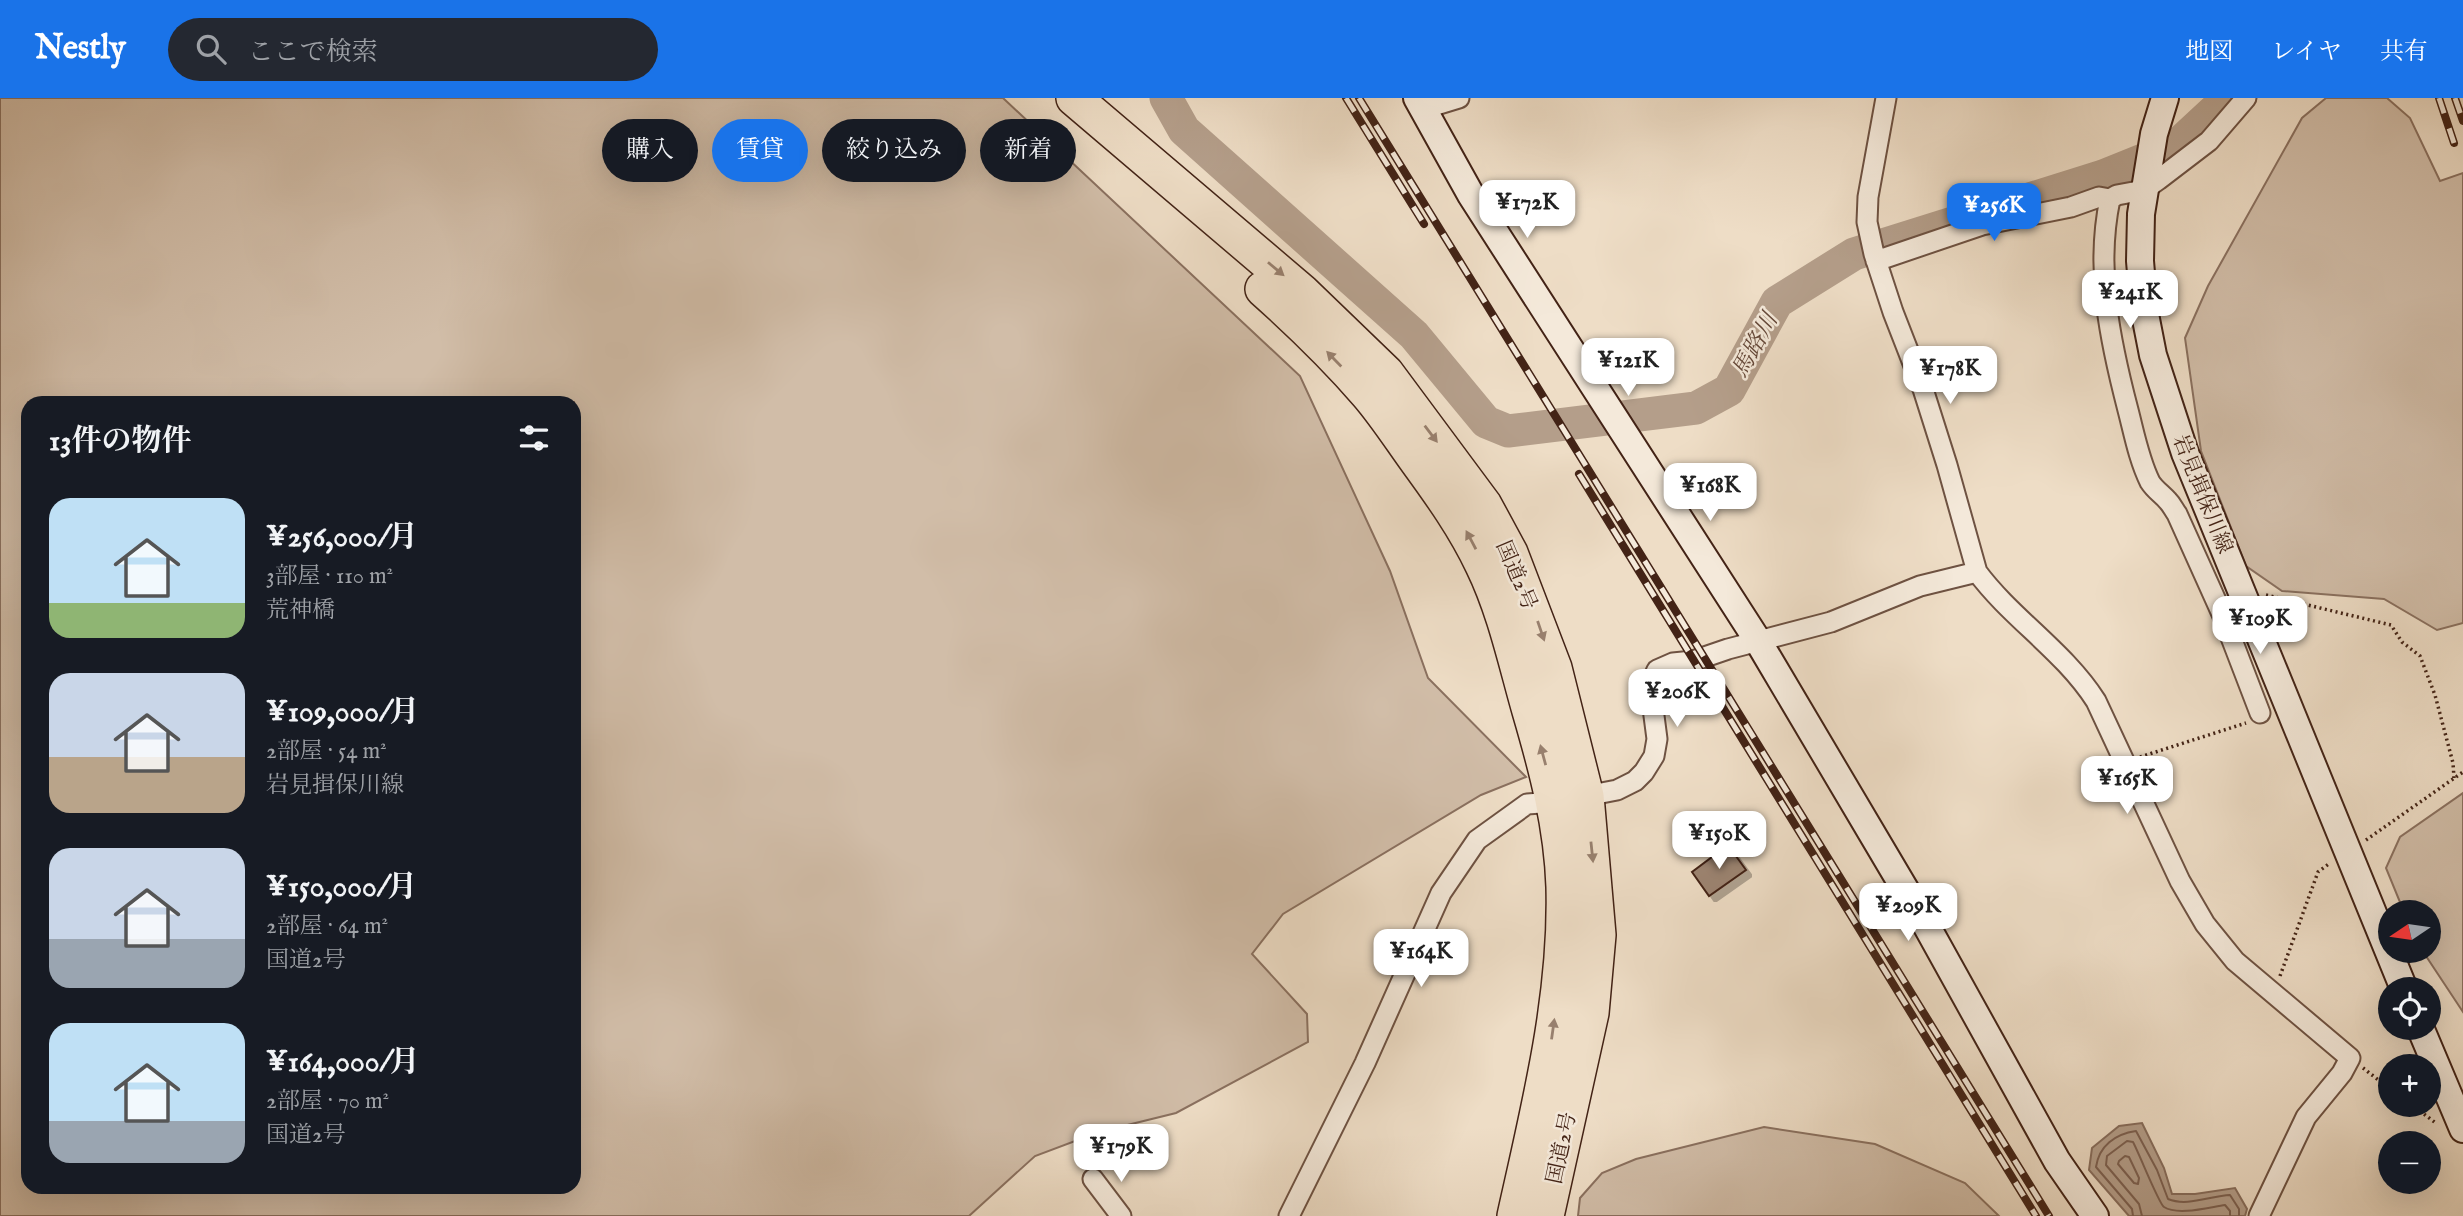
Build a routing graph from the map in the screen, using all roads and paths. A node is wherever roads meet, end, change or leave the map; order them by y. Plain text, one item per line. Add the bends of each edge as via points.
1 (1048, 98) edge
2 (1074, 98) edge
3 (1460, 98) edge
4 (1886, 98) edge
5 (2165, 98) edge
6 (2246, 98) edge
7 (1420, 104) edge
8 (2145, 183) junction
9 (2110, 199) junction
10 (1875, 257) junction
11 (1977, 572) junction
12 (2247, 603) junction
13 (2222, 614) junction
14 (1758, 641) junction
15 (2260, 713) joint
16 (2125, 763) junction
17 (2454, 778) dead end
18 (1571, 799) junction
19 (2399, 977) edge
20 (2424, 1040) edge
21 (2350, 1058) junction
22 (1561, 1079) junction
23 (2378, 1080) edge
24 (2433, 1117) edge
25 (2453, 1129) edge
26 (1093, 1179) dead end
27 (1121, 1216) edge
28 (1289, 1216) edge
29 (1500, 1216) edge
30 (1515, 1216) edge
31 (1546, 1216) edge
32 (1556, 1216) edge
33 (2095, 1216) edge
34 (2259, 1216) edge

18 -> 1 highway, 国道2号 via 1485,567 1451,507 1369,395 1288,312
2 -> 18 highway, 国道2号 via 1302,292 1387,373 1484,505 1530,599 1554,668
3 - 7 street
4 - 10 street via 1868,197 1867,222
5 - 8 street, 岩見揖保川線
6 - 8 street via 2209,141
7 - 14 street via 1471,195
8 - 9 street
8 - 12 street, 岩見揖保川線 via 2140,261 2153,355 2185,453
9 - 10 street via 2099,197 1982,225
9 - 13 street via 2106,311 2131,422 2151,483 2177,514
10 - 11 street via 1923,389
11 - 14 street via 1920,586 1831,622
11 - 16 street via 2081,678
12 - 13 street
12 - 17 path via 2262,594 2391,625 2402,642 2420,656 2435,695
12 - 19 street, 岩見揖保川線
13 - 15 street
14 - 18 street via 1657,670 1650,685 1657,739 1644,772 1617,790
14 - 33 street via 2057,1161
15 - 16 path via 2245,723
16 - 21 street via 2205,924 2235,961
18 - 22 highway, 国道2号 via 1562,940
18 - 28 street via 1527,804 1477,840 1441,893 1365,1063
20 - 25 street
21 - 23 path
21 - 34 street via 2306,1117
22 - 29 highway via 1519,1139
22 - 30 highway, 国道2号
22 - 31 highway, 国道2号
22 - 32 highway via 1576,1117
24 - 25 path
26 - 27 street

